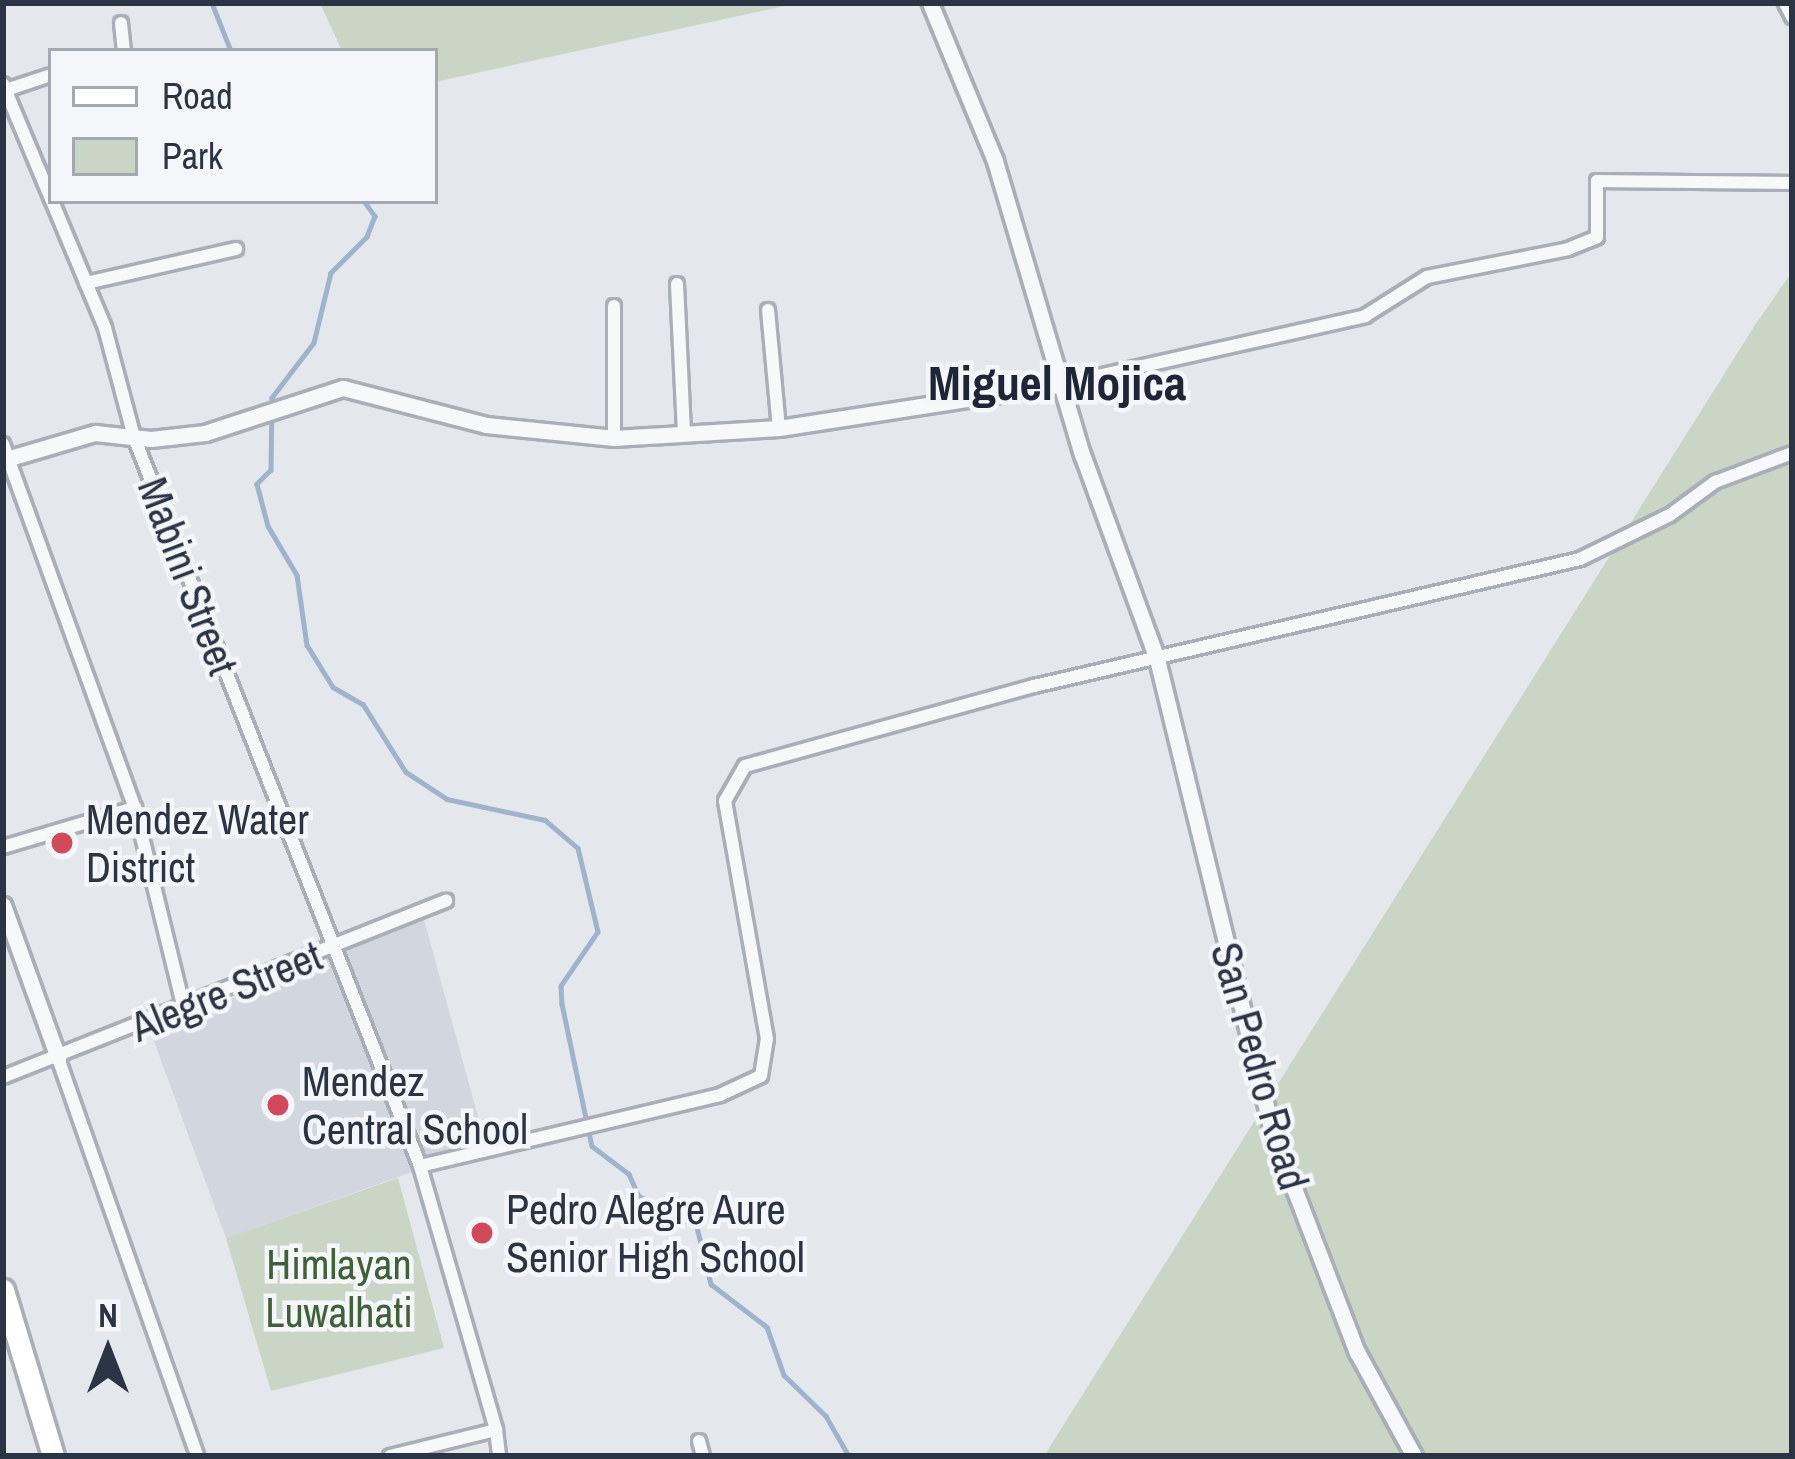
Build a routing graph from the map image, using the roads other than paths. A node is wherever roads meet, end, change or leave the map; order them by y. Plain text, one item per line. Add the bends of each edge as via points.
1 (930, 3) edge
2 (1785, 3) edge
3 (1792, 17) edge
4 (121, 23) dead end
5 (124, 48) edge
6 (48, 76) edge
7 (4, 87) edge
8 (1792, 182) edge
9 (48, 193) edge
10 (53, 204) edge
11 (236, 249) dead end
12 (86, 283) junction
13 (676, 284) dead end
14 (614, 306) dead end
15 (768, 310) dead end
16 (1062, 384) junction
17 (779, 428) junction
18 (684, 434) junction
19 (134, 437) junction
20 (614, 438) junction
21 (1792, 453) edge
22 (5, 454) edge
23 (1157, 659) junction
24 (135, 808) junction
25 (3, 847) edge
26 (446, 901) dead end
27 (3, 905) edge
28 (332, 948) junction
29 (184, 1010) junction
30 (58, 1058) junction
31 (3, 1077) edge
32 (420, 1166) junction
33 (3, 1290) edge
34 (496, 1430) junction
35 (699, 1441) dead end
36 (52, 1456) edge
37 (197, 1456) edge
38 (390, 1456) edge
39 (499, 1456) edge
40 (703, 1456) edge
41 (1414, 1456) edge

1 - 16 street, San Pedro Road via 995,161
2 - 3 street
4 - 5 street
6 - 7 street
7 - 9 street, Mabini Street
8 - 16 street via 1597,181 1597,237 1568,249 1427,277 1365,316
10 - 12 street, Mabini Street
11 - 12 street
12 - 19 street, Mabini Street
13 - 18 street
14 - 20 street
15 - 17 street
16 - 17 street
16 - 23 street, San Pedro Road
17 - 18 street
18 - 20 street
19 - 20 street via 205,434 343,388 486,425
19 - 22 street via 95,434
19 - 28 street, Mabini Street
21 - 23 street via 1715,482 1580,559
22 - 24 street
23 - 32 street via 745,766 725,801 767,1039 761,1076 720,1096
23 - 41 street, San Pedro Road via 1272,1131 1357,1352
24 - 25 street
24 - 29 street
26 - 28 street, Alegre Street
27 - 30 street
28 - 29 street, Alegre Street
28 - 32 street, Mabini Street
29 - 30 street, Alegre Street
30 - 31 street, Alegre Street
30 - 37 street
32 - 34 street, Mabini Street
33 - 36 main road
34 - 38 street
34 - 39 street, Mabini Street
35 - 40 street

